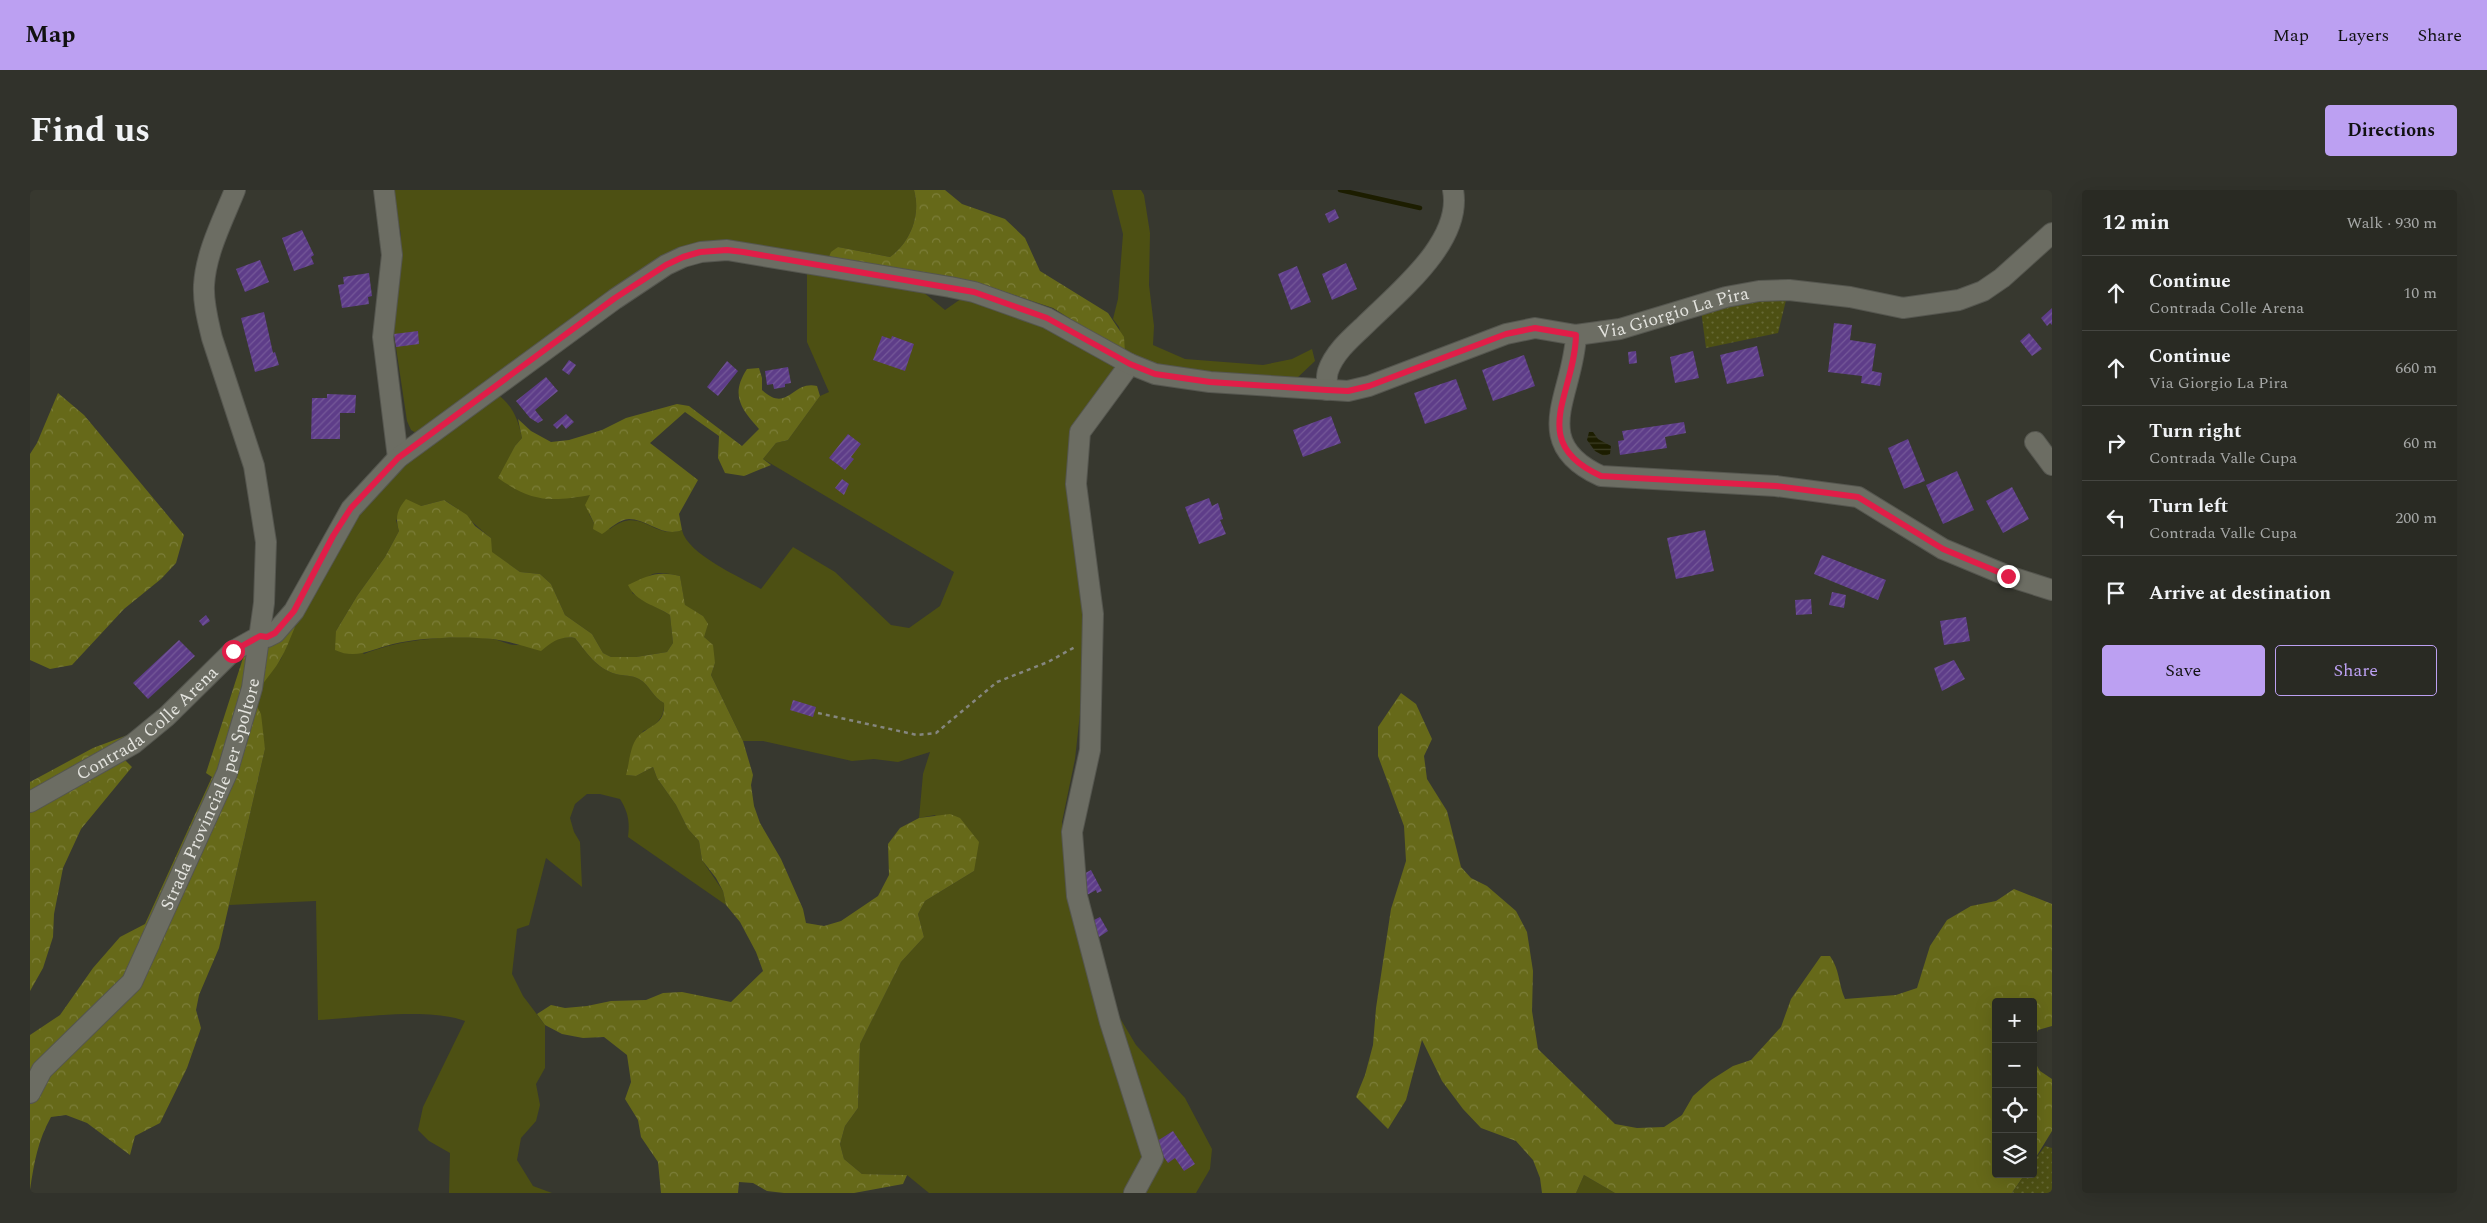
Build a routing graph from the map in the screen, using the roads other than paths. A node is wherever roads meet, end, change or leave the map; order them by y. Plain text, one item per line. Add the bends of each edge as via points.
1 (235, 190) edge
2 (384, 190) edge
3 (1453, 190) edge
4 (2052, 233) edge
5 (1576, 335) junction
6 (1130, 364) junction
7 (1327, 390) junction
8 (2035, 442) dead end
9 (398, 458) junction
10 (2052, 465) edge
11 (2052, 590) edge
12 (260, 636) junction
13 (30, 802) edge
14 (30, 1093) edge
15 (1134, 1193) edge

1 - 12 street, Strada Provinciale per Spoltore via 212,246 204,285 212,338 254,466 266,542
2 - 9 street via 392,254 384,337
3 - 7 street via 1456,202 1452,221 1434,253 1341,348 1328,371
4 - 5 street, Via Giorgio La Pira via 2002,278 1983,291 1959,300 1903,308 1850,297 1789,290 1759,291 1726,297 1620,329
5 - 7 street, Via Giorgio La Pira via 1545,329 1524,330 1490,339 1369,386 1348,391
5 - 11 street via 1576,349 1559,418 1559,435 1567,453 1581,467 1601,476 1776,486 1858,497 1943,549
6 - 7 street, Via Giorgio La Pira via 1155,374 1182,379
6 - 9 street, Via Giorgio La Pira via 1047,318 974,292 743,252 714,250 683,257 637,284
6 - 15 street via 1080,432 1076,484 1092,614 1090,750 1072,832 1077,896 1110,1022 1153,1158
8 - 10 street
9 - 12 street, Via Giorgio La Pira via 351,508 294,611 275,633
12 - 13 street, Contrada Colle Arena via 233,651 167,716 132,744
12 - 14 street, Strada Provinciale per Spoltore via 252,688 227,773 132,982 42,1070

